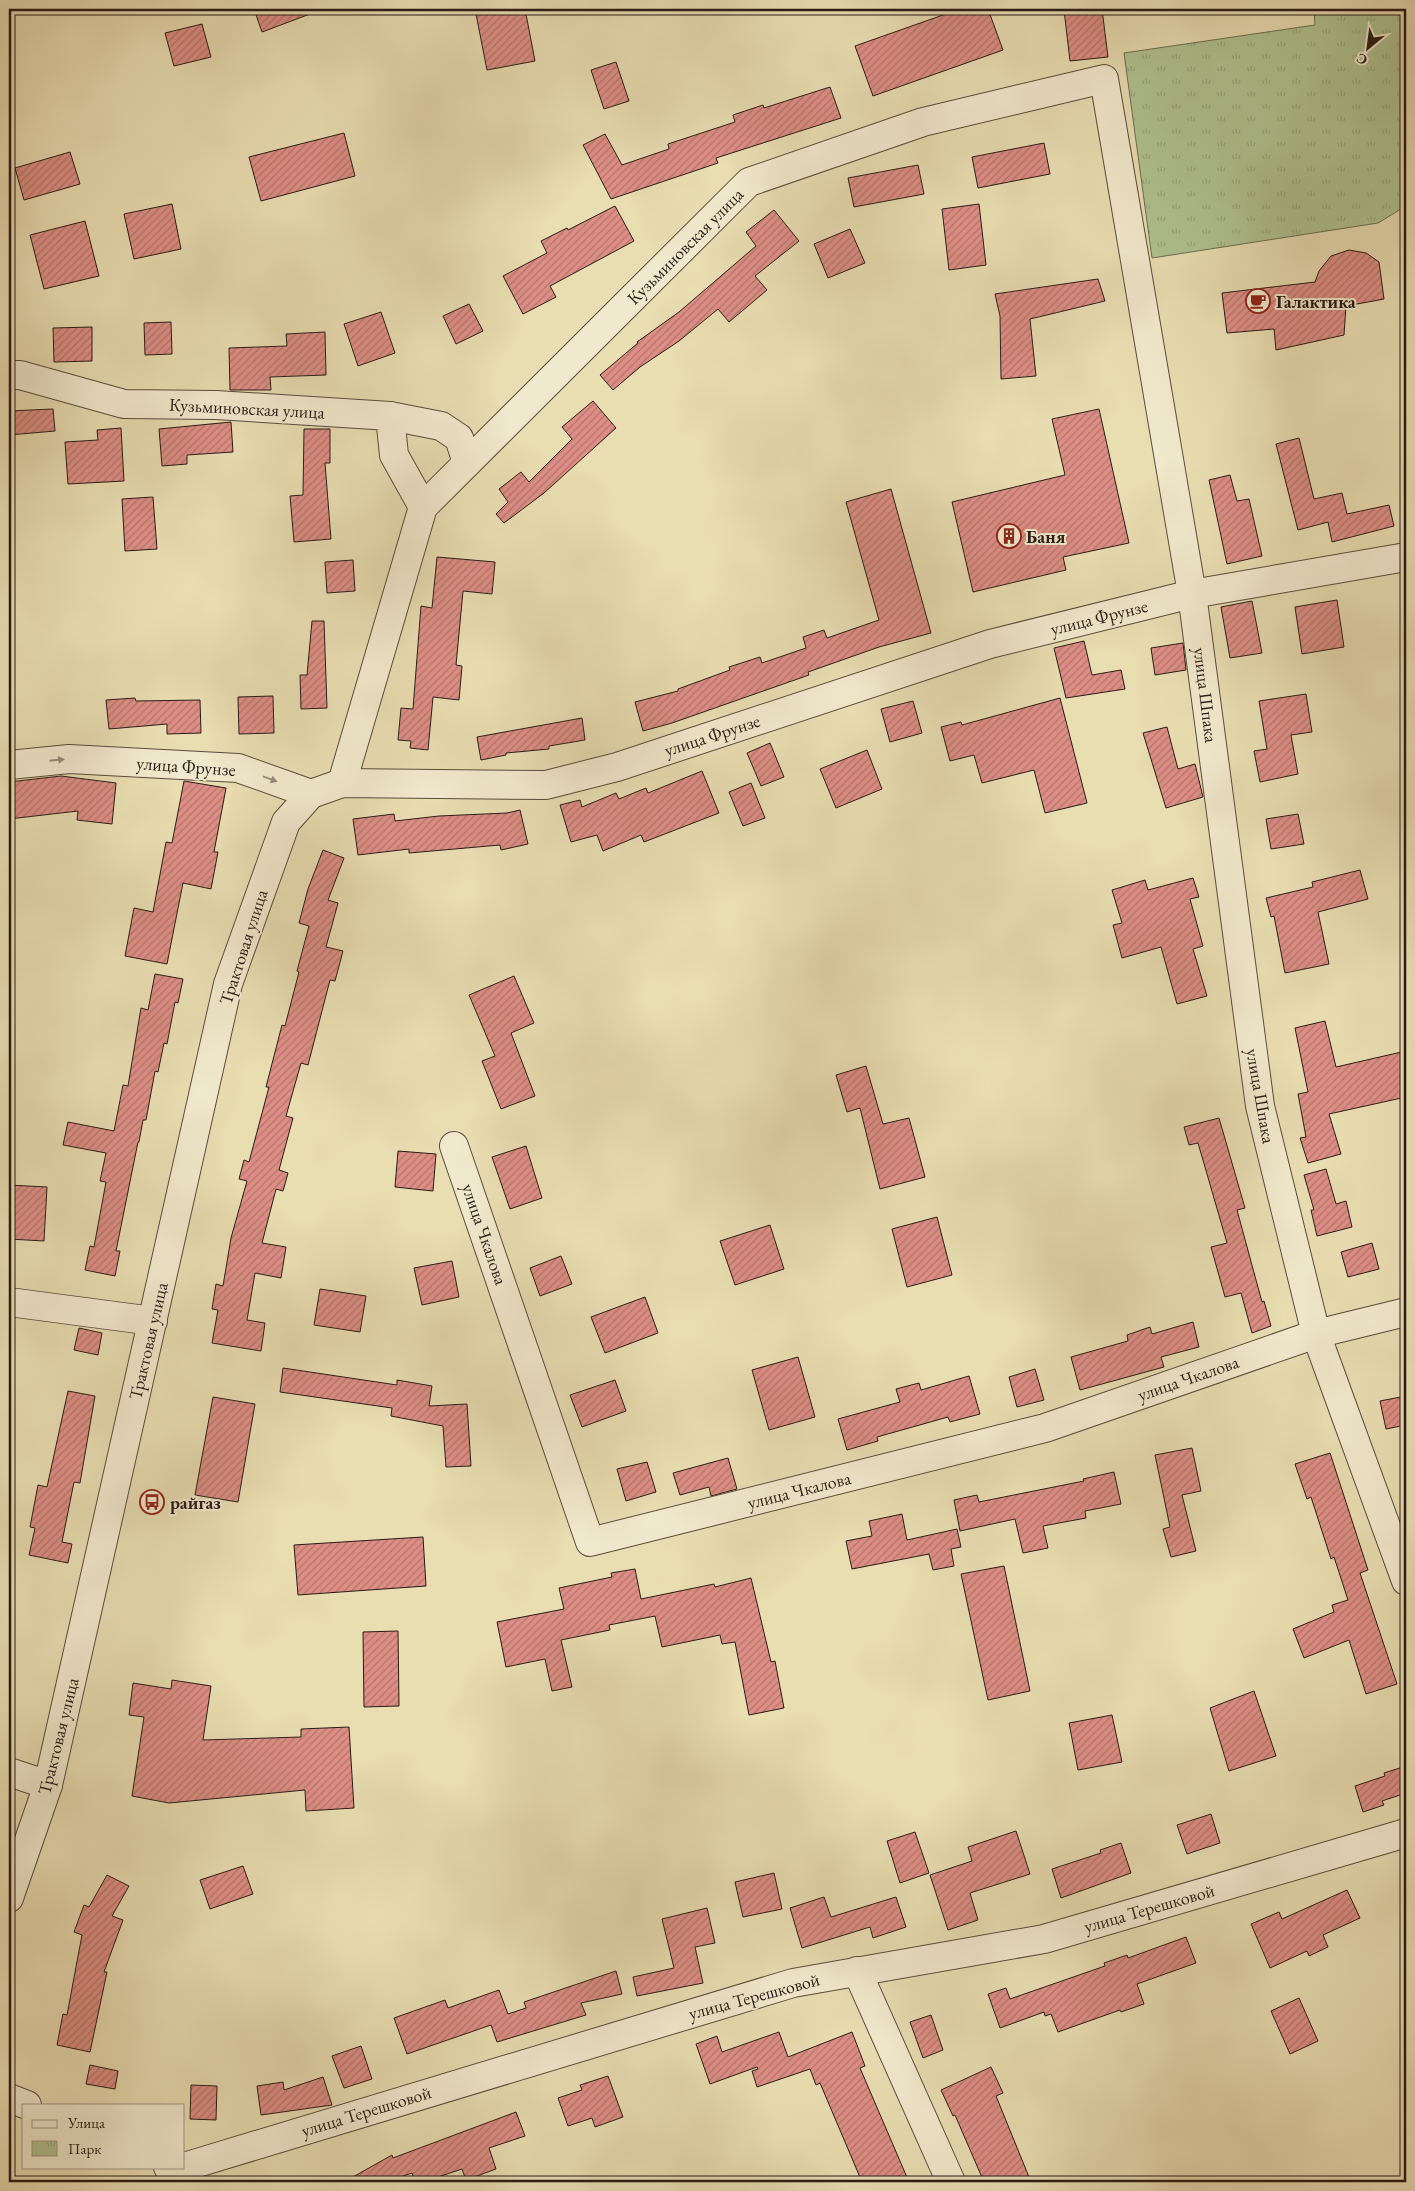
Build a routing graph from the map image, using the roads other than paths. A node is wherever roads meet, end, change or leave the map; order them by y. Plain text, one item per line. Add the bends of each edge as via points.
1 (1104, 79) joint
2 (9, 374) edge
3 (390, 416) junction
4 (467, 463) junction
5 (423, 507) junction
6 (1406, 557) edge
7 (1192, 594) junction
8 (9, 765) edge
9 (342, 783) junction
10 (311, 794) junction
11 (454, 1146) dead end
12 (9, 1302) edge
13 (1406, 1312) edge
14 (153, 1321) junction
15 (1316, 1334) junction
16 (1406, 1581) edge
17 (9, 1772) edge
18 (48, 1785) junction
19 (1406, 1832) edge
20 (9, 1898) edge
21 (857, 1971) junction
22 (9, 2098) edge
23 (24, 2104) edge
24 (175, 2173) edge
25 (951, 2182) edge

1 - 4 street, Кузьминовская улица via 924,122 750,182
1 - 7 street, улица Шпака
2 - 3 street, Кузьминовская улица via 124,404 216,405
3 - 4 street, Кузьминовская улица via 441,426 459,438
3 - 5 street via 394,454
4 - 5 street, Кузьминовская улица
5 - 9 street, Кузьминовская улица
6 - 7 street, улица Фрунзе
7 - 9 street, улица Фрунзе via 990,644 617,767 546,785
7 - 15 street, улица Шпака via 1260,1106
8 -> 10 street, улица Фрунзе via 69,759 238,768
9 - 10 street, улица Фрунзе
10 - 14 street, Трактовая улица via 286,822 228,984
11 - 15 street, улица Чкалова via 590,1542 1045,1428
12 - 14 street
13 - 15 street, улица Чкалова
14 - 18 street, Трактовая улица
15 - 16 street, улица Шпака
17 - 18 street
18 - 20 street, Трактовая улица
19 - 21 street, улица Терешковой via 1044,1939
21 - 24 street, улица Терешковой via 792,1983
21 - 25 street
22 - 23 street

